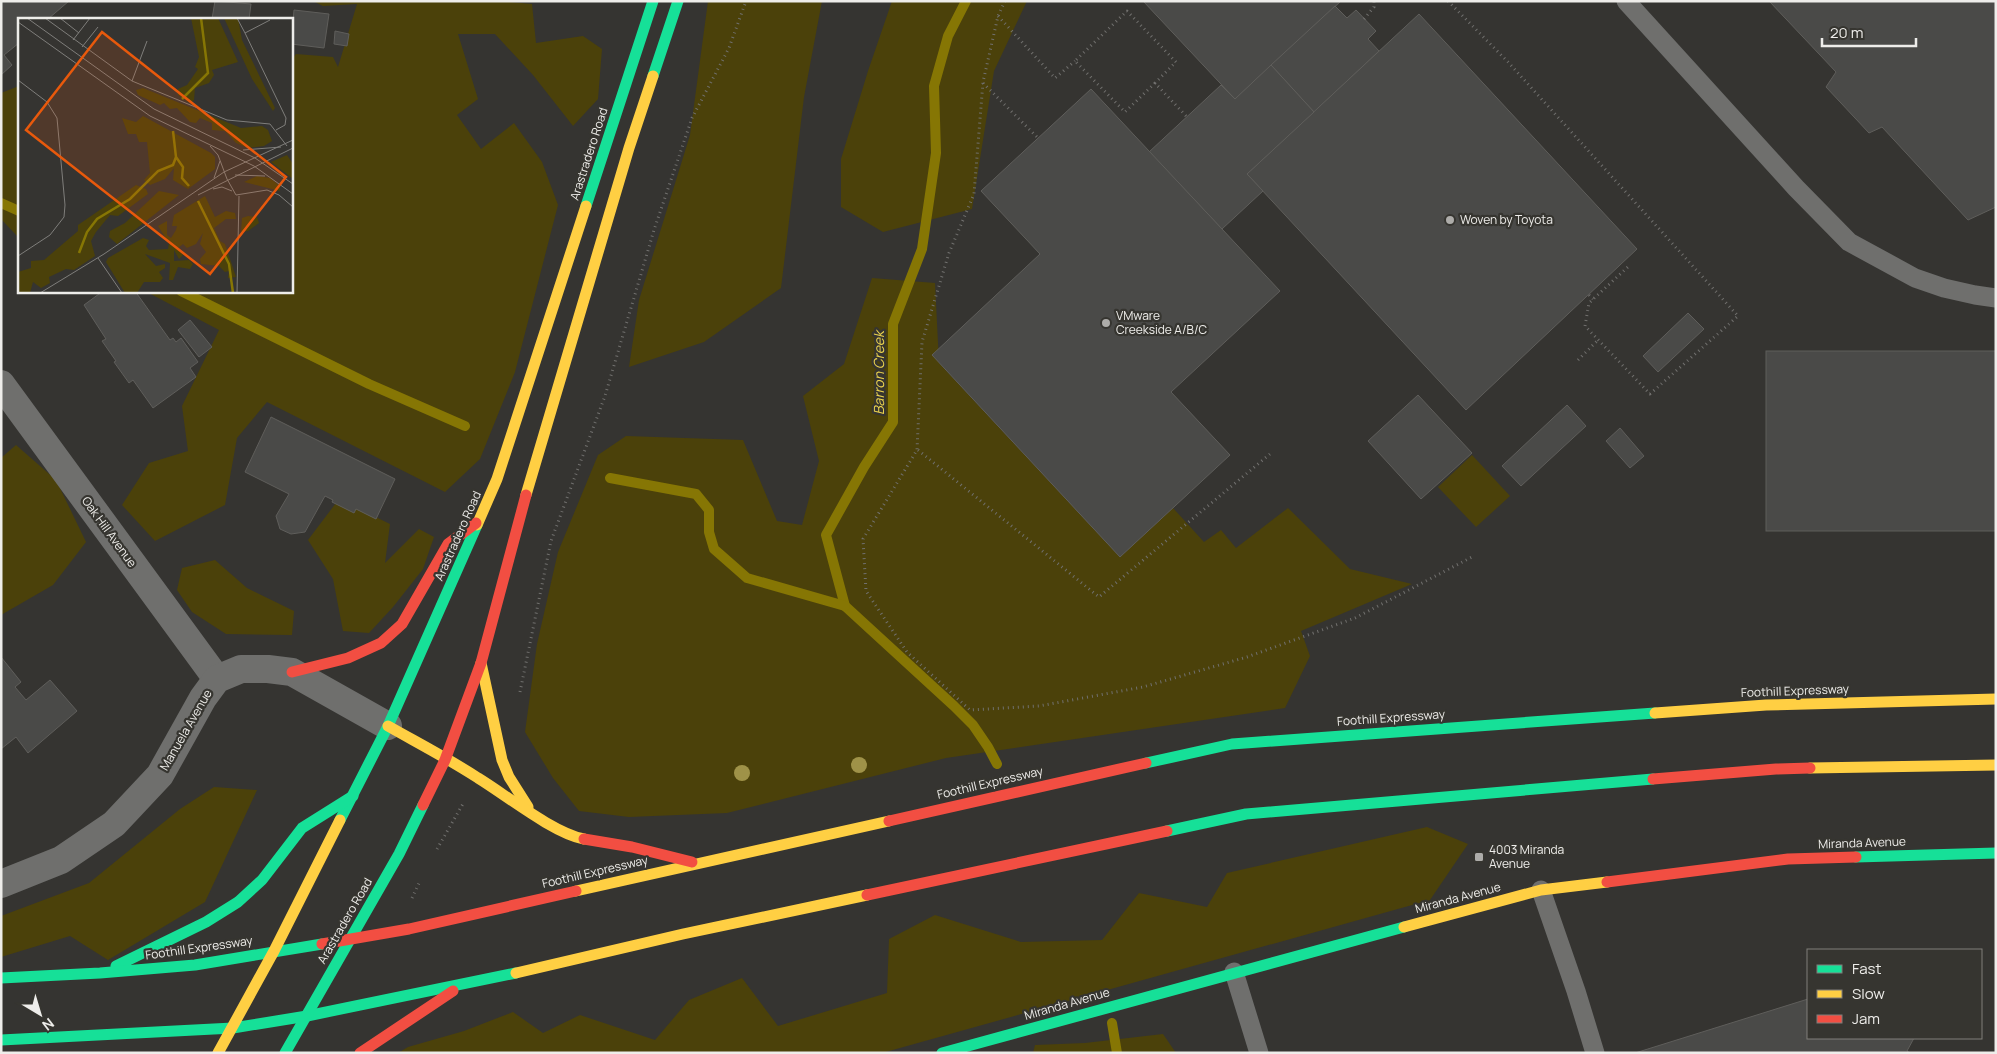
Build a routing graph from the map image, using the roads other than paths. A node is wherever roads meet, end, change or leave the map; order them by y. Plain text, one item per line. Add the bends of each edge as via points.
1 (653, 1) edge
2 (678, 1) edge
3 (1626, 1) edge
4 (1996, 298) edge
5 (1, 384) edge
6 (481, 518) junction
7 (481, 663) junction
8 (292, 672) junction
9 (217, 679) junction
10 (1996, 699) edge
11 (388, 726) junction
12 (445, 760) junction
13 (1996, 765) edge
14 (353, 796) junction
15 (531, 813) junction
16 (1996, 852) edge
17 (696, 863) junction
18 (1, 884) edge
19 (1541, 890) junction
20 (351, 938) junction
21 (274, 952) junction
22 (1234, 972) junction
23 (100, 973) junction
24 (1, 978) edge
25 (462, 985) junction
26 (307, 1016) junction
27 (233, 1028) junction
28 (1, 1040) edge
29 (218, 1053) edge
30 (285, 1053) edge
31 (360, 1053) edge
32 (942, 1053) edge
33 (1259, 1053) edge
34 (1595, 1053) edge

1 - 6 main road, Arastradero Road via 504,460
2 - 7 main road, Arastradero Road via 531,476
3 - 4 lane via 1849,242 1915,278 1944,288
5 - 9 street, Oak Hill Avenue
6 - 8 main road via 448,544 402,624 381,644 348,658
6 - 11 main road, Arastradero Road
7 - 12 main road, Arastradero Road
7 - 15 main road via 502,760
8 - 9 street, Manuela Avenue via 241,669
8 - 11 street, Manuela Avenue
9 - 18 street, Manuela Avenue via 160,775 114,824 61,860
10 - 17 main road, Foothill Expressway via 1766,705 1232,744
11 - 12 main road
11 - 14 main road, Arastradero Road
12 - 15 main road
12 - 20 main road, Arastradero Road via 399,854
13 - 25 main road via 1776,769 1246,814 684,934
14 - 21 main road, Arastradero Road
14 - 23 main road via 302,828 262,880 238,902 206,922
15 - 17 main road via 574,836 632,846
16 - 19 main road, Miranda Avenue via 1788,859
17 - 20 main road, Foothill Expressway via 409,929
19 - 22 main road, Miranda Avenue
19 - 34 lane
20 - 21 main road, Foothill Expressway
20 - 26 main road, Arastradero Road
21 - 23 main road, Foothill Expressway via 195,965
21 - 27 main road, Arastradero Road
22 - 32 main road, Miranda Avenue
22 - 33 lane
23 - 24 main road, Foothill Expressway
25 - 26 main road
25 - 31 main road
26 - 27 main road
26 - 30 main road, Arastradero Road
27 - 28 main road
27 - 29 main road, Arastradero Road

